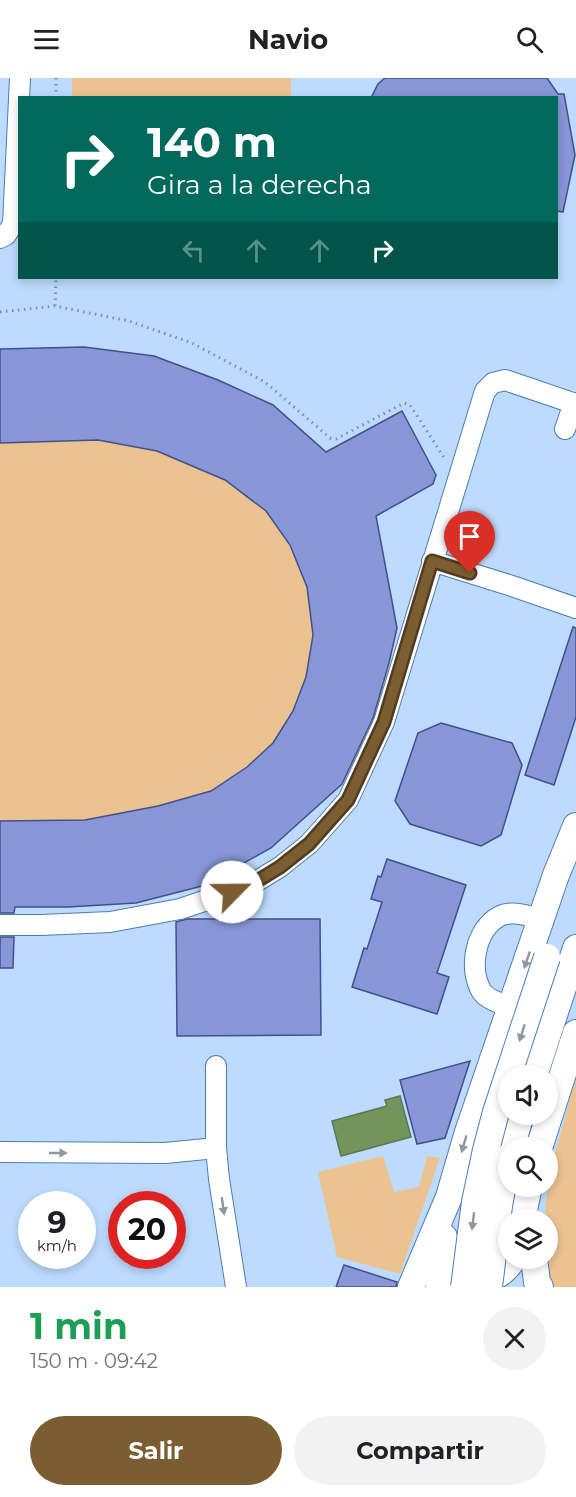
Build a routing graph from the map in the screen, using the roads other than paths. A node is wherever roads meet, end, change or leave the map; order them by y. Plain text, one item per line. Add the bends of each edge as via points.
1 (20, 78) edge
2 (19, 96) edge
3 (18, 120) edge
4 (0, 238) edge
5 (575, 404) edge
6 (566, 429) dead end
7 (432, 561) junction
8 (576, 608) edge
9 (576, 826) edge
10 (576, 866) edge
11 (541, 919) junction
12 (0, 925) edge
13 (564, 957) edge
14 (511, 1007) junction
15 (576, 1033) edge
16 (537, 1065) edge
17 (216, 1066) dead end
18 (543, 1137) edge
19 (216, 1148) junction
20 (0, 1152) edge
21 (449, 1197) junction
22 (501, 1197) edge
23 (444, 1237) junction
24 (506, 1269) edge
25 (514, 1269) edge
26 (535, 1269) edge
27 (236, 1287) edge
28 (411, 1287) edge
29 (439, 1287) edge
30 (464, 1287) edge
31 (489, 1287) edge
32 (513, 1287) edge
33 (540, 1287) edge

1 - 2 street
3 - 4 street via 13,224
5 - 6 street
5 - 7 street via 505,380 493,382 485,391
7 - 8 street
7 - 12 street via 384,722 348,800 309,844 249,886 180,909 110,922
9 - 11 main road
10 - 13 main road
11 -> 14 main road
11 - 14 street via 516,913 500,916 488,926 479,942 474,958 483,994
13 - 16 main road
13 -> 30 main road, bridge via 496,1112 475,1202
14 -> 21 main road
15 - 18 main road
17 - 19 street
20 -> 19 street via 165,1153
19 -> 27 street
21 - 23 main road
21 - 28 main road
22 - 31 main road, bridge
23 - 24 main road via 450,1265 461,1280 482,1284 496,1279
23 - 29 main road
25 - 32 main road
26 - 33 main road

